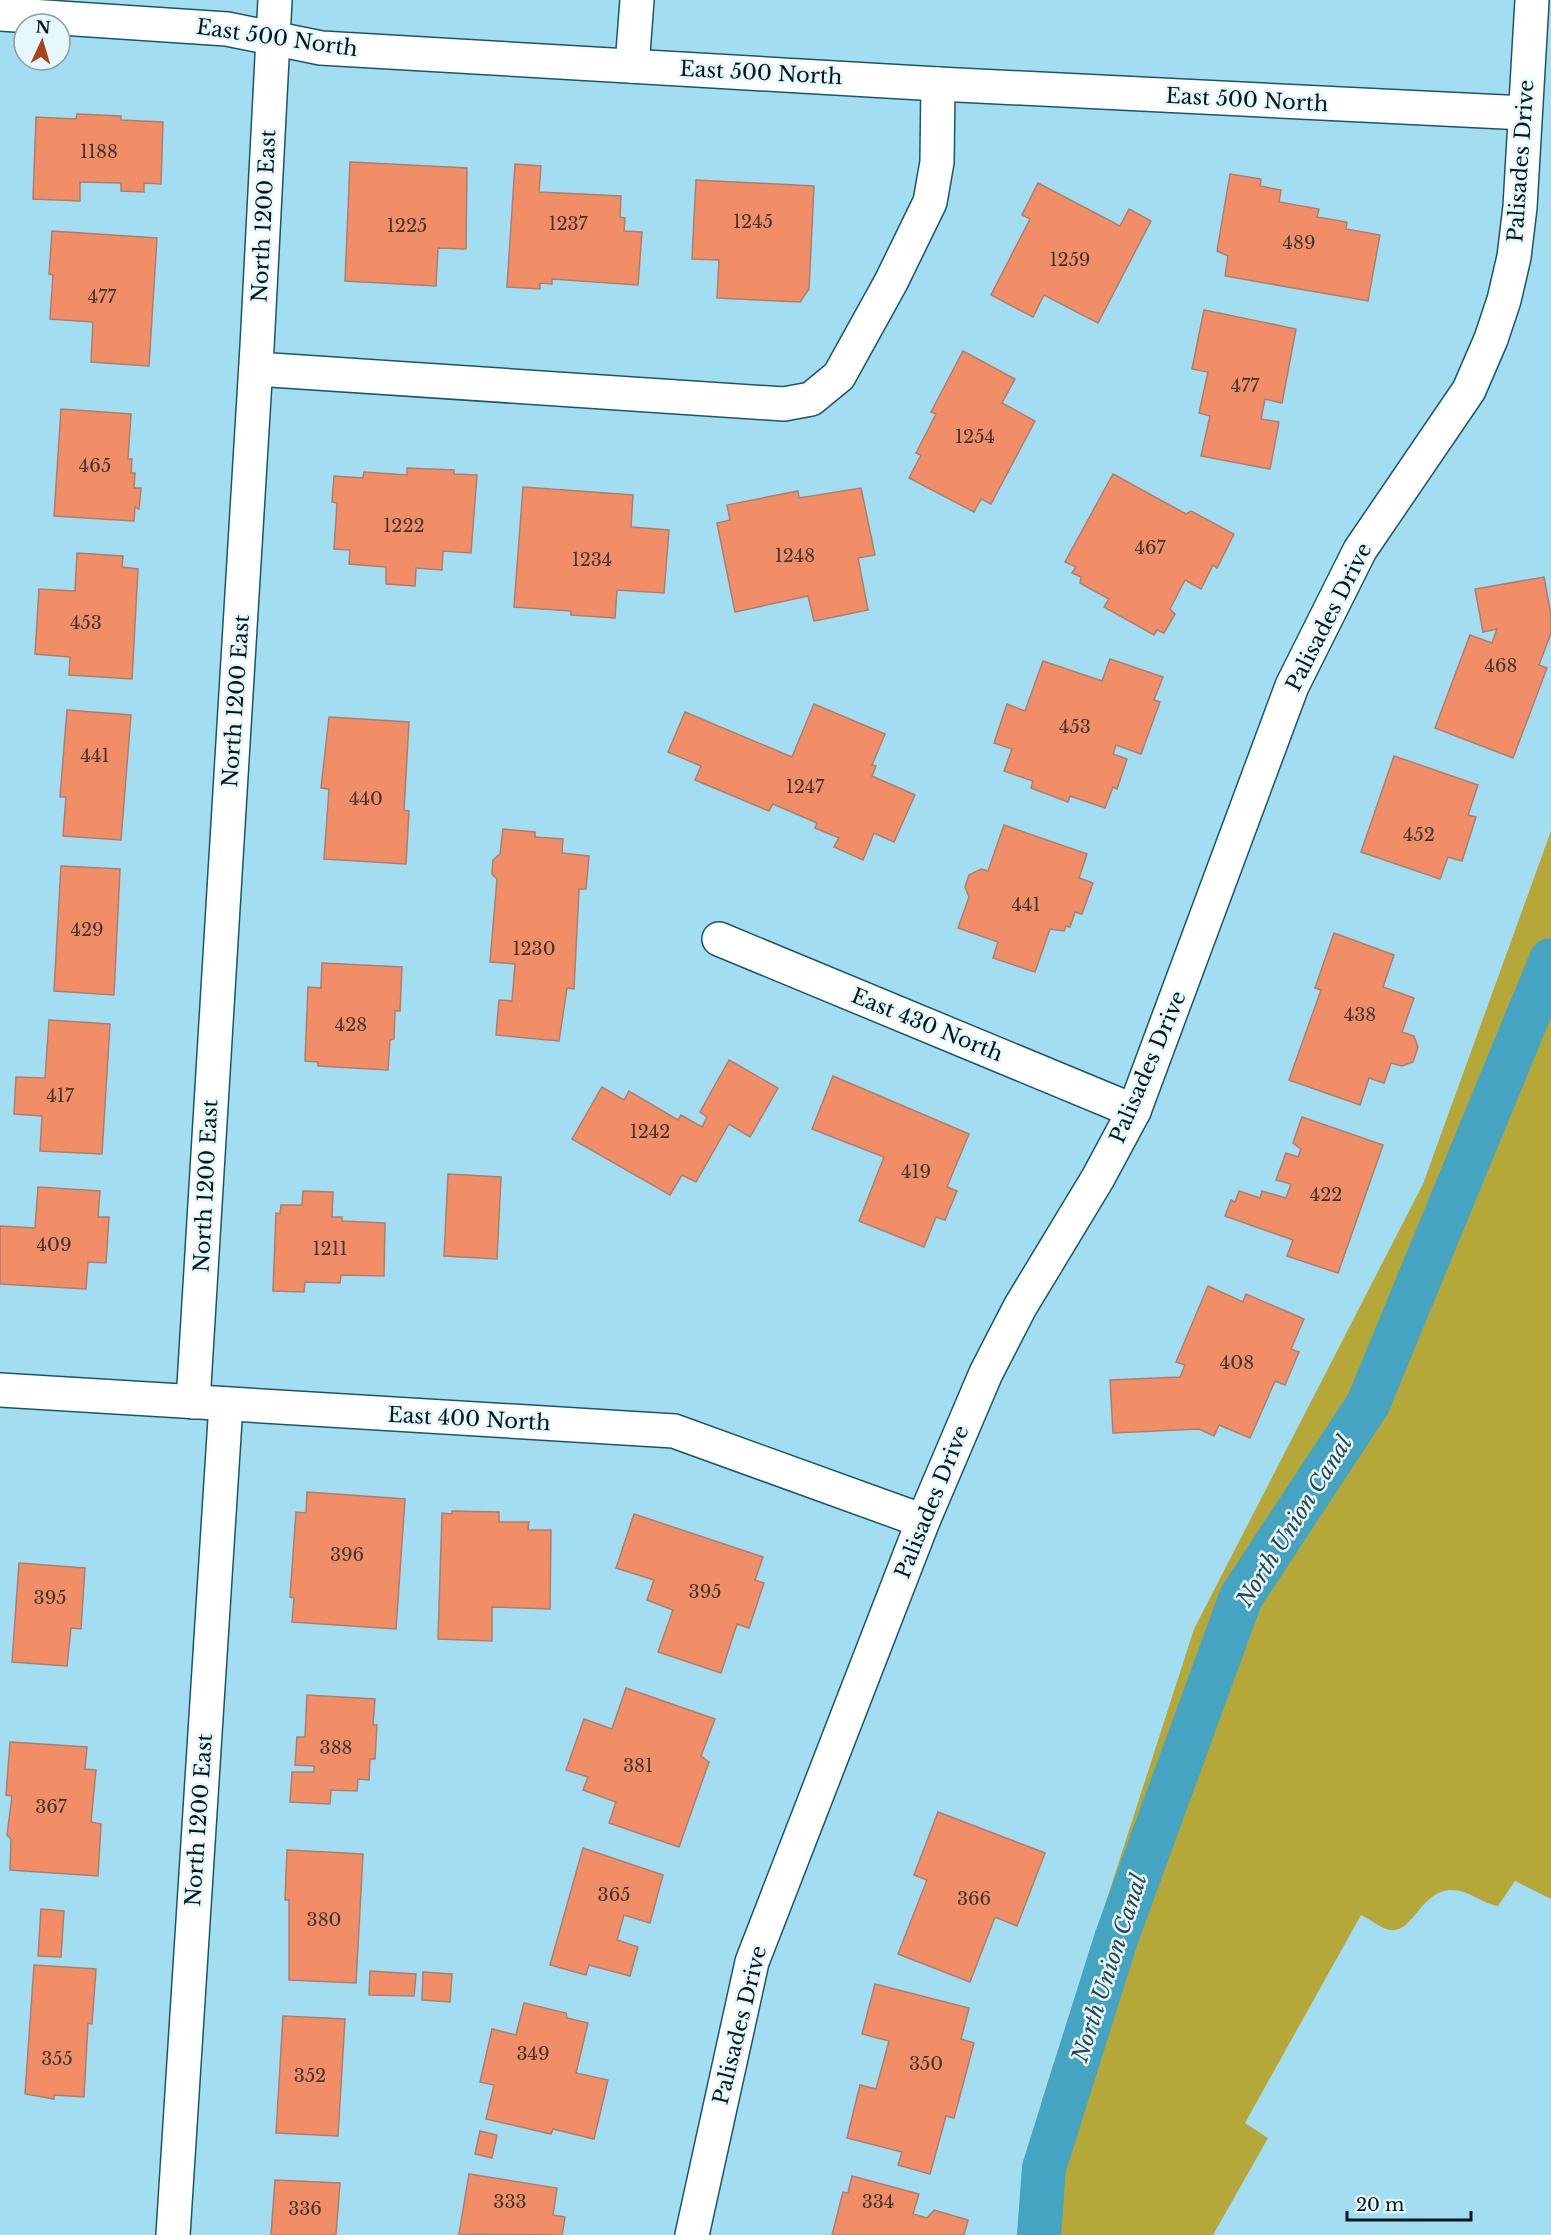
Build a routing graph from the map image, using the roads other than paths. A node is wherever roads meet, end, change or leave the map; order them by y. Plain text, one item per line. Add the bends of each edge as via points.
1 (275, 0) edge
2 (637, 0) edge
3 (1532, 0) edge
4 (0, 14) edge
5 (273, 39) junction
6 (632, 66) junction
7 (938, 84) junction
8 (1525, 113) junction
9 (256, 369) junction
10 (719, 939) dead end
11 (1134, 1111) junction
12 (0, 1390) edge
13 (193, 1402) junction
14 (226, 1404) junction
15 (923, 1521) junction
16 (172, 2235) edge
17 (692, 2235) edge

1 - 5 street, North 1200 East
2 - 6 street
3 - 8 street, Palisades Drive
4 - 5 street, East 500 North via 227,29
5 - 6 street, East 500 North via 321,48
5 - 9 street, North 1200 East
6 - 7 street, East 500 North
7 - 8 street, East 500 North
7 - 9 street via 937,162 930,202 839,376 812,399 784,404
8 - 11 street, Palisades Drive via 1514,257 1491,339 1469,390 1360,550 1292,687
9 - 13 street, North 1200 East
10 - 11 street, East 430 North
11 - 15 street, Palisades Drive via 986,1373
12 - 13 street, East 400 North
13 - 14 street, East 400 North
14 - 15 street, East 400 North via 674,1431
14 - 16 street, North 1200 East
15 - 17 street, Palisades Drive via 752,1962

